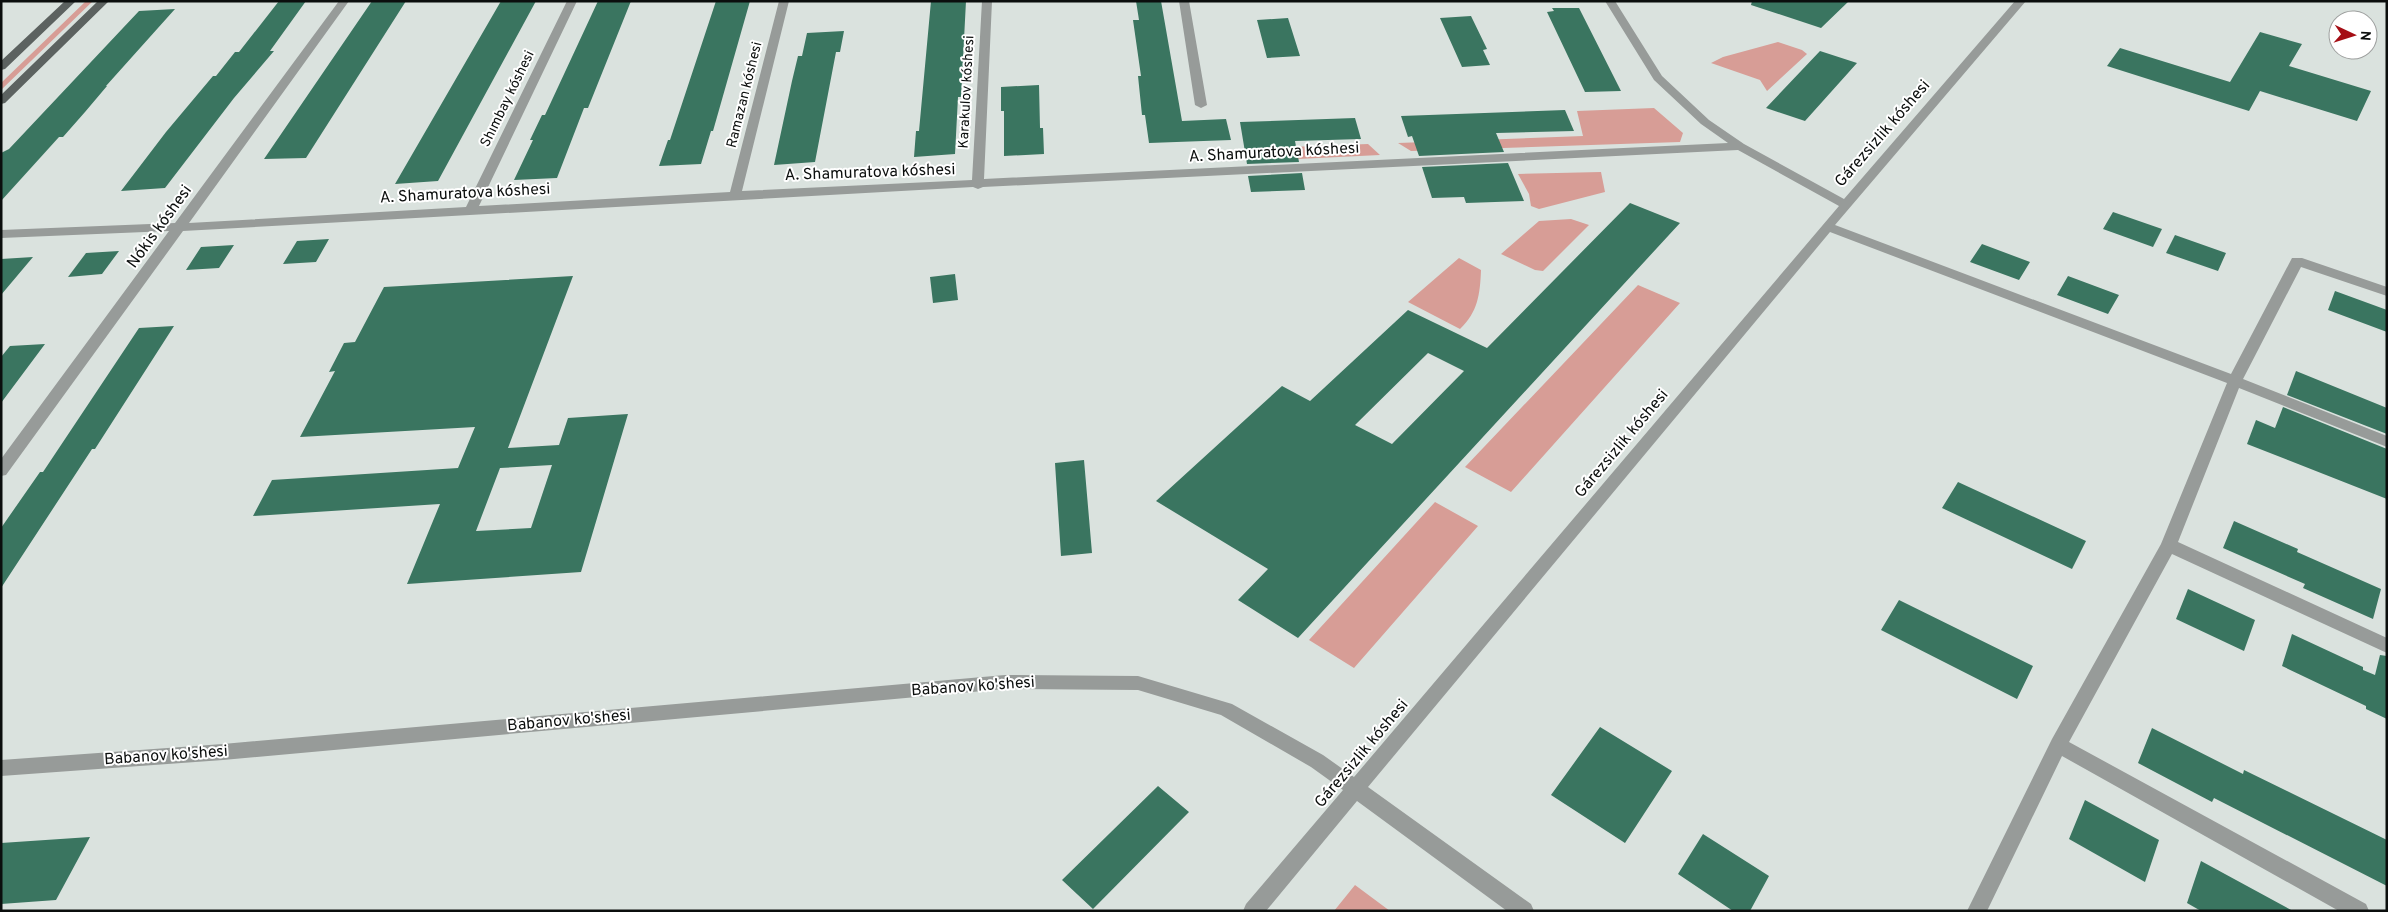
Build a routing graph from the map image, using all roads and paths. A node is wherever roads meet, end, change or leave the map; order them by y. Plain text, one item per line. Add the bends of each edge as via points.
1 (70, 1) edge
2 (104, 1) edge
3 (344, 1) edge
4 (572, 1) edge
5 (784, 1) edge
6 (987, 1) edge
7 (1184, 1) edge
8 (1610, 1) edge
9 (2021, 1) edge
10 (1, 67) edge
11 (1, 101) edge
12 (1201, 105) dead end
13 (1740, 146) junction
14 (978, 185) junction
15 (735, 195) junction
16 (1846, 205) junction
17 (470, 210) junction
18 (181, 227) junction
19 (1828, 227) junction
20 (1, 234) edge
21 (2387, 292) edge
22 (2235, 381) junction
23 (2387, 442) edge
24 (1, 471) edge
25 (2169, 545) junction
26 (2387, 646) edge
27 (2058, 745) junction
28 (1, 768) edge
29 (1355, 789) junction
30 (1253, 911) edge
31 (1524, 911) edge
32 (1977, 911) edge
33 (2360, 911) edge

1 - 10 main road
2 - 11 main road
3 - 18 street, Nókis kóshesi
4 - 17 street, Shımbay kóshesi
5 - 15 street, Ramazan kóshesi
6 - 14 street, Karakulov kóshesi
7 - 12 street
8 - 13 street via 1658,78 1705,122
9 - 16 street, Gárezsizlik kóshesi
13 - 14 street, A. Shamuratova kóshesi
13 - 16 street
14 - 15 street, A. Shamuratova kóshesi
15 - 17 street, A. Shamuratova kóshesi
16 - 19 street, Gárezsizlik kóshesi
17 - 18 street, A. Shamuratova kóshesi
18 - 20 street, A. Shamuratova kóshesi
18 - 24 street, Nókis kóshesi
19 - 22 street
19 - 29 street, Gárezsizlik kóshesi
21 - 22 street via 2297,261
22 - 23 street
22 - 25 street
25 - 26 street
25 - 27 street
27 - 32 street
27 - 33 street
28 - 29 street, Babanov ko'shesi via 223,752 1005,682 1138,683 1226,709 1317,761
29 - 30 street, Gárezsizlik kóshesi
29 - 31 street, Babanov ko'shesi

